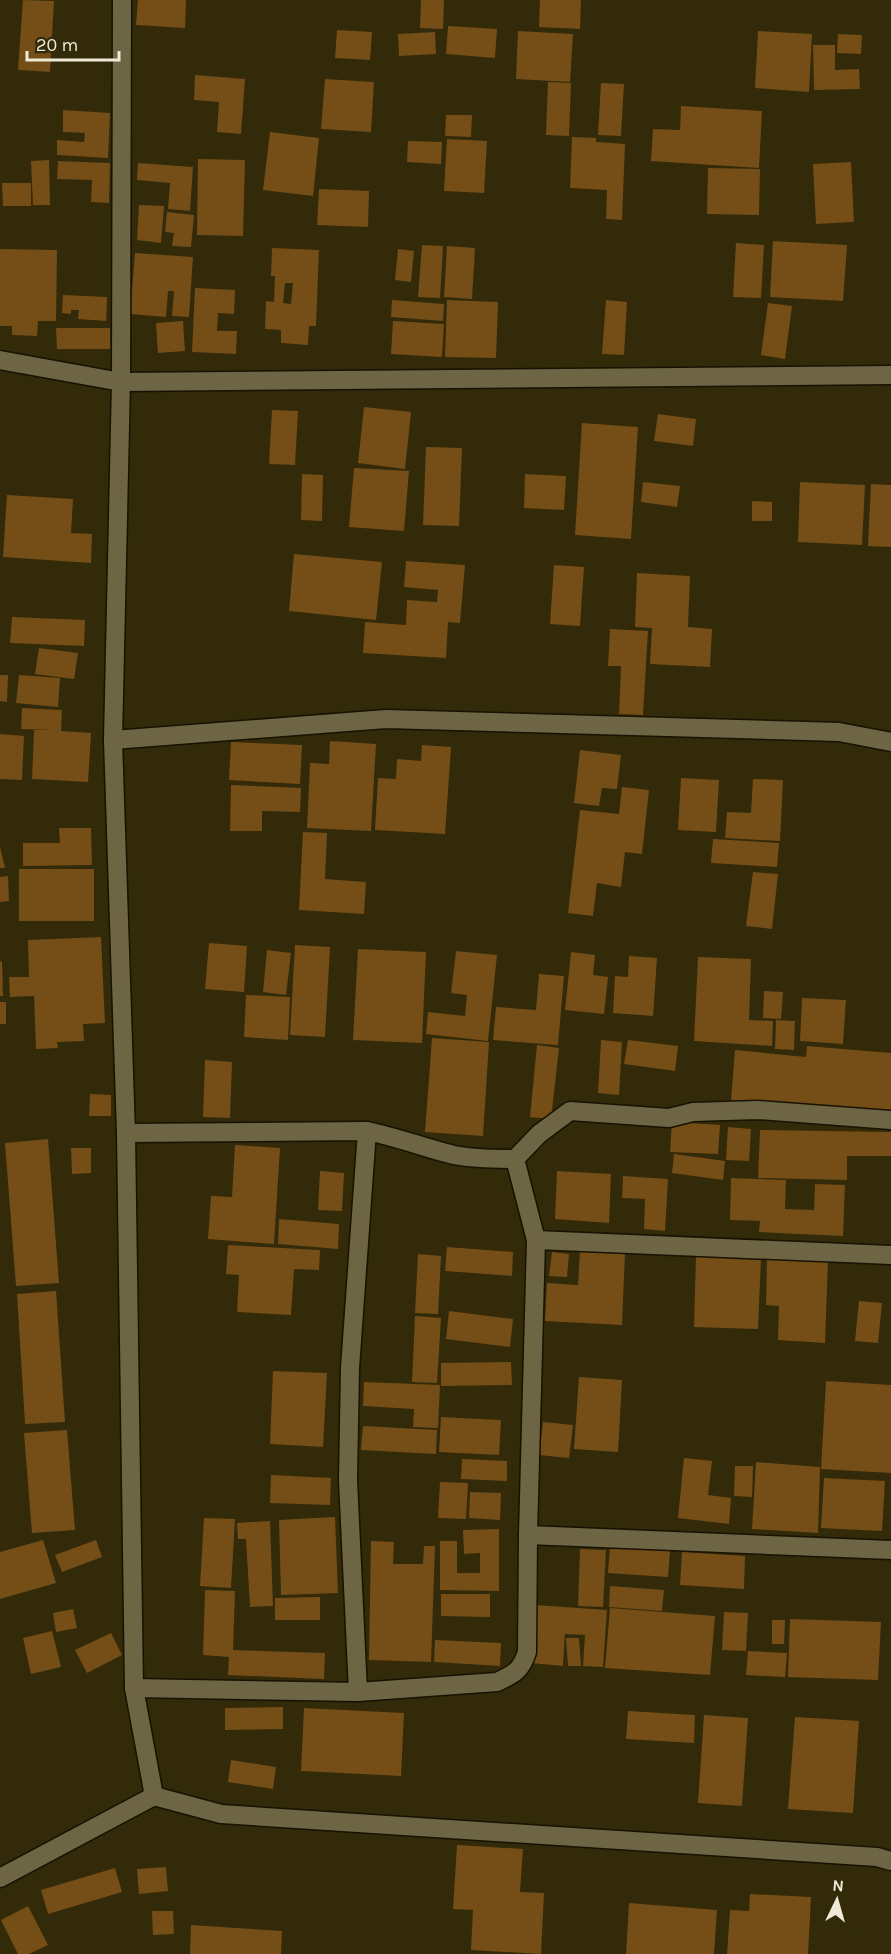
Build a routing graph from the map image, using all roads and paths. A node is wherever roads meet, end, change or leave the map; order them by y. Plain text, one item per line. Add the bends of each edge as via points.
1 (122, 0) edge
2 (0, 360) edge
3 (891, 375) edge
4 (121, 382) junction
5 (113, 740) junction
6 (891, 742) edge
7 (891, 1120) edge
8 (367, 1131) junction
9 (126, 1133) junction
10 (515, 1159) junction
11 (536, 1240) junction
12 (891, 1255) edge
13 (528, 1535) junction
14 (891, 1550) edge
15 (134, 1688) junction
16 (358, 1692) junction
17 (154, 1796) junction
18 (891, 1861) edge
19 (0, 1878) edge

1 - 4 street
2 - 4 street
3 - 4 street
4 - 5 street
5 - 6 street via 386,719 838,732
5 - 9 street
7 - 10 street via 758,1110 693,1112 669,1118 570,1111 539,1134
8 - 9 street
8 - 10 street via 455,1155
8 - 16 street via 350,1368 348,1480
9 - 15 street
10 - 11 street
11 - 12 street
11 - 13 street
13 - 14 street
13 - 16 street via 527,1652 523,1665 497,1682
15 - 16 street
15 - 17 street
17 - 18 street via 221,1814 877,1857
17 - 19 street

